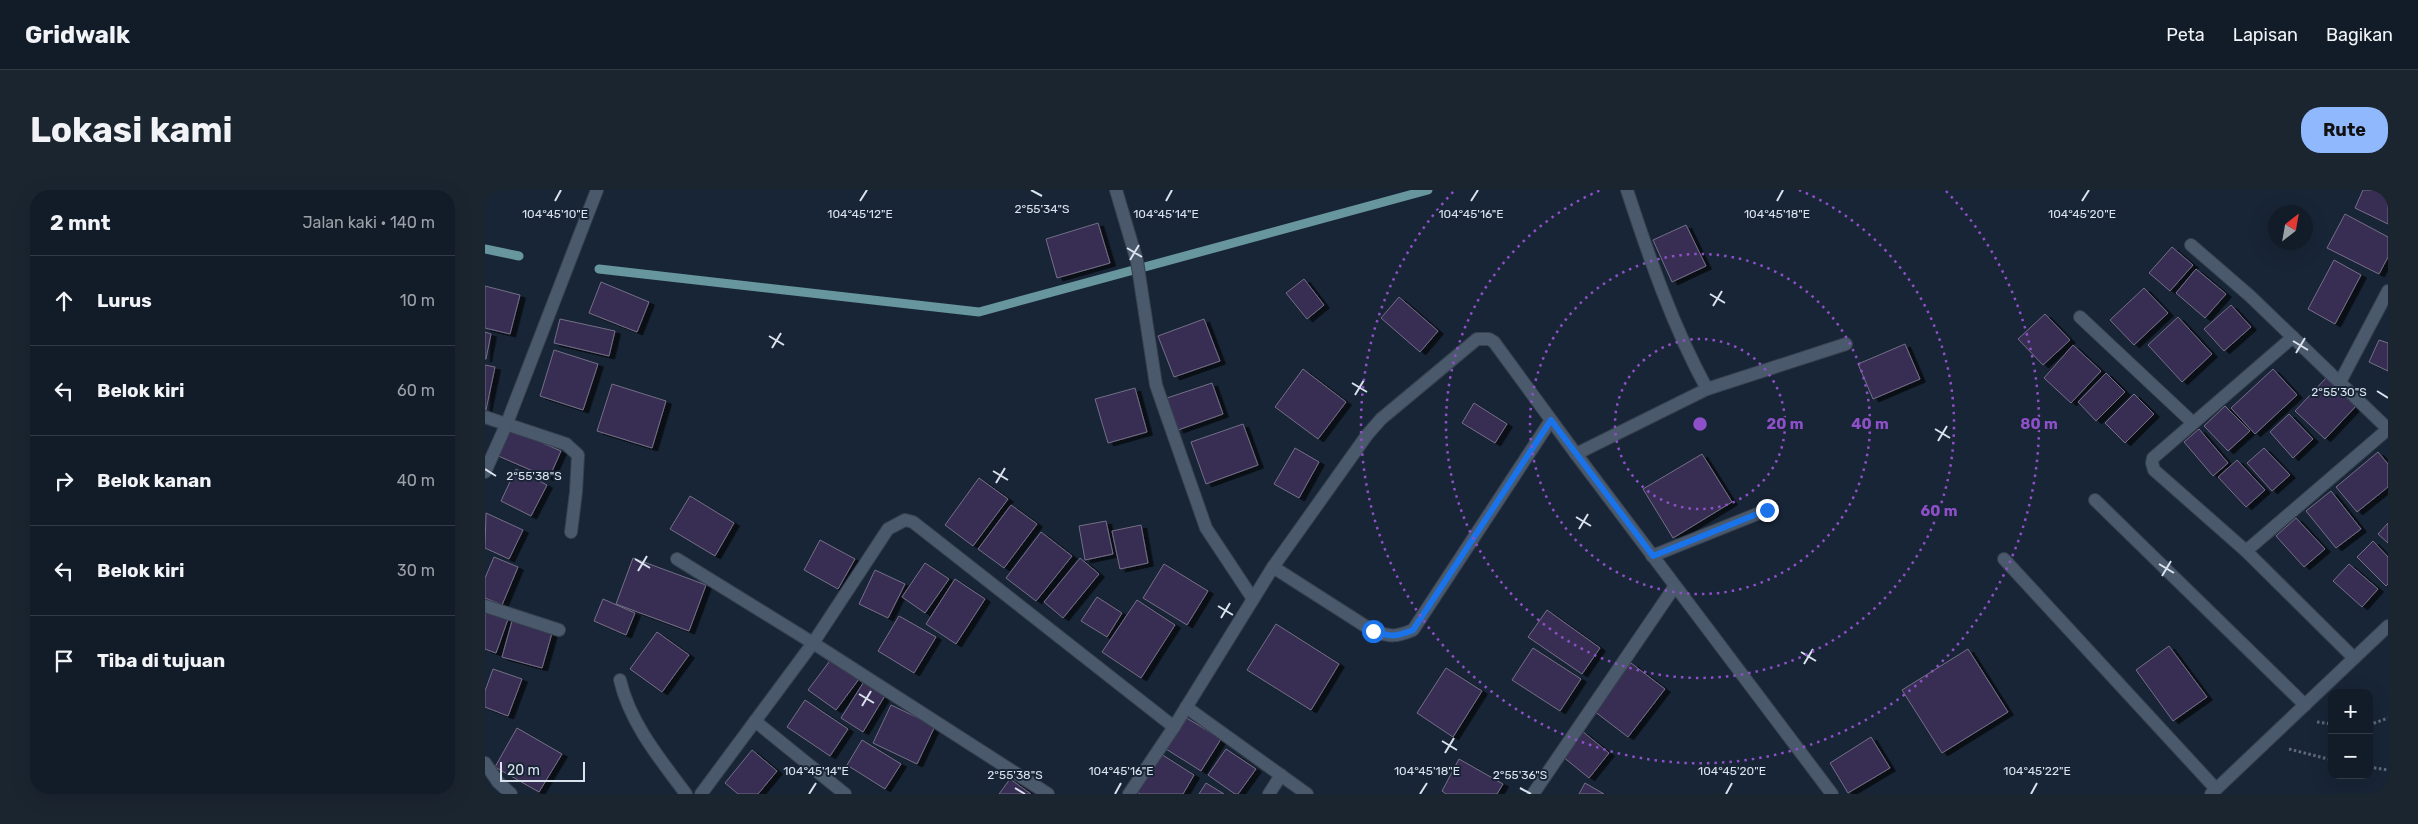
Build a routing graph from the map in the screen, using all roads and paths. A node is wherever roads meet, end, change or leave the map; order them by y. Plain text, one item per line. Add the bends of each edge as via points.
1 (597, 190) edge
2 (1116, 190) edge
3 (1627, 190) edge
4 (2191, 245) dead end
5 (2388, 291) edge
6 (2080, 317) dead end
7 (2293, 337) junction
8 (1846, 344) dead end
9 (2340, 382) junction
10 (1707, 389) junction
11 (485, 417) edge
12 (1551, 420) junction
13 (2192, 422) junction
14 (507, 423) junction
15 (1576, 454) junction
16 (485, 472) edge
17 (2095, 500) dead end
18 (1767, 510) dead end
19 (571, 532) dead end
20 (2246, 551) junction
21 (1653, 556) junction
22 (677, 559) dead end
23 (2004, 559) dead end
24 (1273, 567) junction
25 (1675, 586) junction
26 (1253, 599) junction
27 (485, 606) edge
28 (2388, 626) edge
29 (559, 630) dead end
30 (813, 643) junction
31 (2354, 658) junction
32 (621, 680) dead end
33 (2305, 705) junction
34 (1186, 707) junction
35 (2388, 718) edge
36 (755, 721) junction
37 (2373, 724) edge
38 (1174, 727) junction
39 (2267, 741) junction
40 (2328, 759) edge
41 (485, 763) edge
42 (2373, 768) edge
43 (2388, 770) edge
44 (1281, 775) junction
45 (2214, 792) edge
46 (511, 794) edge
47 (686, 794) edge
48 (701, 794) edge
49 (845, 794) edge
50 (1048, 794) edge
51 (1129, 794) edge
52 (1269, 794) edge
53 (1307, 794) edge
54 (1533, 794) edge
55 (1832, 794) edge

1 - 14 street
2 - 26 street via 1137,262 1156,385 1206,528
3 - 10 street via 1674,317
4 - 7 street
5 - 9 street
6 - 13 street
7 - 9 street
7 - 13 street
8 - 10 street
9 - 20 street via 2388,430
10 - 15 street
11 - 14 street
12 - 15 street
12 - 24 street via 1413,630 1398,636 1373,631
12 - 24 street via 1494,342 1477,339 1381,419
13 - 20 street via 2151,463 2154,470
14 - 16 street
14 - 19 street via 566,444 578,455
15 - 21 street
17 - 33 street
18 - 21 street
20 - 31 street
21 - 25 street
22 - 30 street
23 - 45 street
24 - 26 street
25 - 54 street
25 - 55 street
26 - 34 street
27 - 29 street
28 - 31 street
30 - 36 street
30 - 38 street via 888,529 905,520 913,522
30 - 50 street
31 - 33 street
32 - 47 street via 624,698 650,746
33 - 39 street
34 - 38 street
34 - 44 street
35 - 37 path
36 - 48 street
36 - 49 street
38 - 51 street
39 - 40 path
39 - 45 street
41 - 46 street
42 - 43 path
44 - 52 street
44 - 53 street

